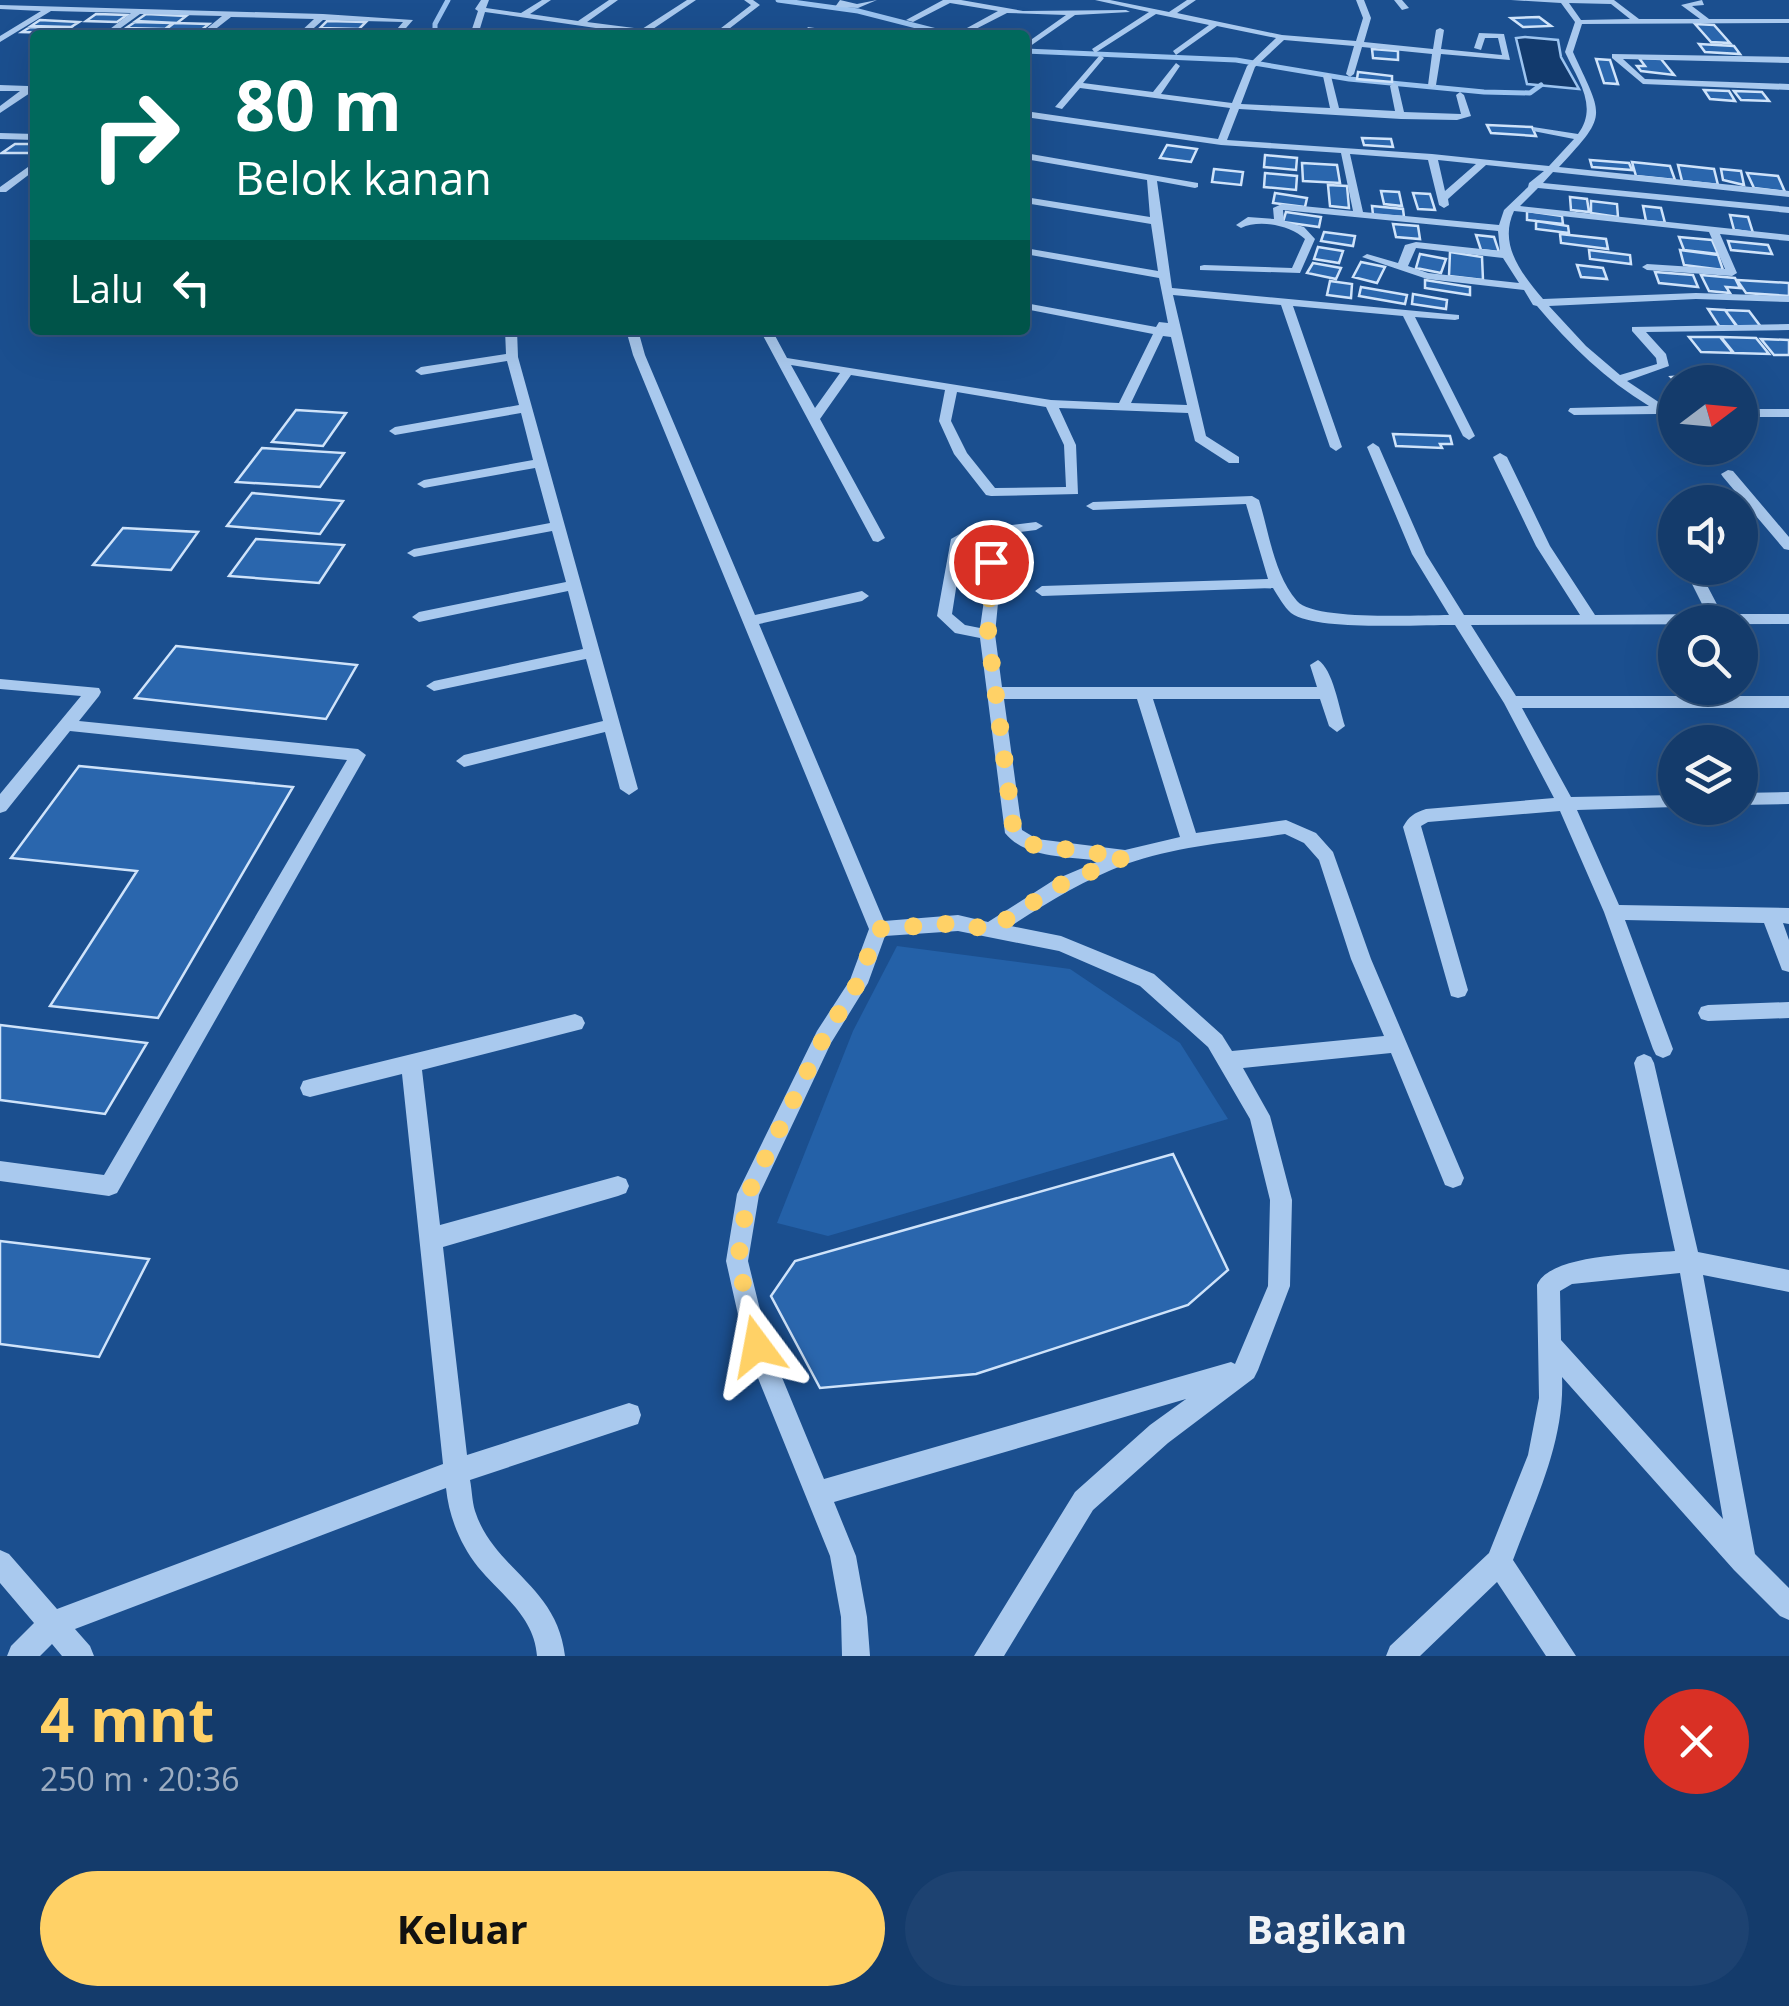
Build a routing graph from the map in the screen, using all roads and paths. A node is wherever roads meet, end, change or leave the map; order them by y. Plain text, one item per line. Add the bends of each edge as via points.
1 (547, 0) edge
2 (614, 0) edge
3 (692, 0) edge
4 (748, 0) edge
5 (845, 0) edge
6 (873, 0) edge
7 (949, 0) edge
8 (1046, 0) edge
9 (1099, 0) edge
10 (1192, 0) edge
11 (1360, 0) edge
12 (1515, 0) edge
13 (1698, 0) edge
14 (1617, 1) edge
15 (1564, 2) edge
16 (482, 4) edge
17 (0, 7) edge
18 (49, 8) junction
19 (140, 11) junction
20 (1004, 11) junction
21 (1147, 12) junction
22 (231, 13) junction
23 (1022, 13) junction
24 (524, 14) junction
25 (1071, 15) junction
26 (323, 16) junction
27 (1168, 16) junction
28 (820, 20) dead end
29 (910, 20) dead end
30 (1706, 20) junction
31 (1789, 21) edge
32 (1579, 22) junction
33 (580, 23) junction
34 (1639, 23) junction
35 (1214, 25) junction
36 (113, 30) edge
37 (209, 30) edge
38 (307, 30) edge
39 (400, 30) edge
40 (475, 30) edge
41 (618, 30) edge
42 (646, 30) edge
43 (723, 30) edge
44 (808, 30) edge
45 (968, 30) edge
46 (1440, 30) dead end
47 (1282, 36) junction
48 (0, 40) edge
49 (1030, 44) edge
50 (1359, 46) junction
51 (1478, 48) dead end
52 (1176, 53) dead end
53 (1438, 53) junction
54 (1789, 60) edge
55 (1176, 66) dead end
56 (1350, 74) dead end
57 (1326, 76) dead end
58 (1077, 84) junction
59 (1432, 85) dead end
60 (1394, 86) dead end
61 (30, 87) edge
62 (1789, 87) edge
63 (0, 88) edge
64 (30, 89) edge
65 (1156, 95) junction
66 (1460, 95) dead end
67 (1236, 106) junction
68 (1059, 107) dead end
69 (0, 110) edge
70 (1335, 112) junction
71 (1030, 115) edge
72 (1402, 116) junction
73 (1536, 128) dead end
74 (0, 136) edge
75 (30, 137) edge
76 (1582, 138) junction
77 (1221, 142) junction
78 (1346, 152) junction
79 (1030, 157) edge
80 (1432, 157) junction
81 (1482, 164) junction
82 (30, 169) edge
83 (1548, 172) junction
84 (1152, 176) junction
85 (1195, 185) dead end
86 (1532, 185) junction
87 (2, 190) edge
88 (1789, 194) edge
89 (1030, 201) edge
90 (1512, 208) junction
91 (1789, 210) edge
92 (1358, 211) dead end
93 (1154, 221) junction
94 (1279, 224) junction
95 (1241, 225) dead end
96 (1502, 228) junction
97 (1713, 229) junction
98 (1789, 238) edge
99 (1030, 252) edge
100 (1506, 254) junction
101 (1367, 257) dead end
102 (1402, 266) junction
103 (1646, 267) dead end
104 (1204, 268) dead end
105 (1165, 276) junction
106 (1527, 287) junction
107 (1169, 291) junction
108 (1696, 296) junction
109 (1789, 299) edge
110 (1286, 302) junction
111 (1537, 303) junction
112 (1030, 307) edge
113 (1408, 312) junction
114 (1169, 316) junction
115 (1455, 317) dead end
116 (1789, 327) edge
117 (1720, 328) junction
118 (1158, 331) junction
119 (511, 335) edge
120 (634, 335) edge
121 (768, 335) edge
122 (1178, 335) junction
123 (512, 357) junction
124 (780, 360) junction
125 (421, 371) dead end
126 (848, 371) junction
127 (1618, 380) junction
128 (951, 390) junction
129 (1050, 404) junction
130 (1123, 407) junction
131 (526, 408) junction
132 (1194, 410) junction
133 (1657, 410) joint
134 (1574, 411) dead end
135 (1758, 413) edge
136 (1789, 413) edge
137 (814, 418) junction
138 (395, 431) dead end
139 (1470, 436) dead end
140 (1336, 447) dead end
141 (1373, 447) dead end
142 (1500, 457) dead end
143 (1234, 460) dead end
144 (540, 463) junction
145 (1728, 474) dead end
146 (424, 484) dead end
147 (1093, 506) dead end
148 (558, 526) junction
149 (1036, 526) dead end
150 (990, 531) junction
151 (878, 538) dead end
152 (1789, 546) edge
153 (414, 553) dead end
154 (1278, 584) junction
155 (573, 585) junction
156 (1042, 591) dead end
157 (862, 596) dead end
158 (419, 617) dead end
159 (1457, 618) junction
160 (1590, 618) junction
161 (1658, 618) edge
162 (1758, 619) edge
163 (1789, 619) edge
164 (750, 621) junction
165 (988, 634) junction
166 (592, 652) junction
167 (1318, 665) dead end
168 (0, 684) edge
169 (434, 686) dead end
170 (1143, 691) junction
171 (1328, 692) junction
172 (995, 693) junction
173 (1511, 702) junction
174 (1789, 702) edge
175 (66, 726) junction
176 (611, 726) junction
177 (1337, 726) dead end
178 (464, 762) dead end
179 (629, 789) dead end
180 (1789, 798) edge
181 (1758, 799) edge
182 (1658, 801) edge
183 (1566, 804) junction
184 (0, 806) edge
185 (1190, 841) junction
186 (1125, 857) junction
187 (1613, 912) junction
188 (1779, 916) edge
189 (878, 929) junction
190 (990, 930) junction
191 (1789, 964) edge
192 (1458, 990) dead end
193 (1789, 1010) edge
194 (1708, 1013) dead end
195 (575, 1022) dead end
196 (1396, 1044) junction
197 (1227, 1061) junction
198 (412, 1063) junction
199 (310, 1088) dead end
200 (0, 1171) edge
201 (1454, 1178) dead end
202 (618, 1186) dead end
203 (431, 1240) junction
204 (1689, 1261) junction
205 (1789, 1281) edge
206 (1550, 1345) junction
207 (1246, 1370) junction
208 (629, 1415) dead end
209 (458, 1472) junction
210 (820, 1493) junction
211 (1743, 1561) junction
212 (1499, 1562) junction
213 (0, 1563) edge
214 (1789, 1607) edge
215 (53, 1624) junction
216 (20, 1656) edge
217 (80, 1656) edge
218 (551, 1656) edge
219 (856, 1656) edge
220 (988, 1656) edge
221 (1400, 1656) edge
222 (1562, 1656) edge

1 - 24 street
2 - 33 street
3 - 42 street
4 - 43 street via 756,5
5 - 6 street via 838,5
7 - 20 street
7 - 29 street
8 - 23 street
9 - 21 street
10 - 27 street
11 - 50 street via 1368,13
12 - 15 street
13 - 30 street via 1685,5
14 - 15 street
14 - 34 street
15 - 32 street
16 - 24 street
16 - 40 street
17 - 18 street
18 - 19 street
18 - 48 street
19 - 22 street
19 - 36 street
20 - 23 street
20 - 45 street
21 - 25 street
21 - 27 street
21 - 58 street via 1098,55
22 - 26 street
22 - 37 street
23 - 25 street
24 - 33 street
25 - 49 street
26 - 38 street
26 - 39 street via 408,20
27 - 35 street
28 - 44 street
30 - 31 street
30 - 34 street
32 - 34 street
32 - 76 street via 1569,52 1590,100 1592,120
33 - 41 street
35 - 47 street
35 - 52 street
46 - 53 street
47 - 50 street
47 - 67 street via 1254,62
50 - 53 street
50 - 56 street
51 - 53 street via 1482,35 1501,36 1507,58
53 - 59 street
54 - 62 street via 1615,56 1642,81
55 - 65 street
57 - 70 street
58 - 65 street
58 - 68 street
60 - 72 street
61 - 63 street
64 - 69 street
65 - 67 street
66 - 72 street via 1466,116
67 - 70 street
67 - 77 street
70 - 72 street
71 - 77 street
73 - 76 street
74 - 75 street
76 - 83 street
77 - 78 street
78 - 80 street
78 - 92 street
79 - 84 street
80 - 81 street
80 - 81 street via 1444,201
81 - 83 street
82 - 87 street
83 - 86 street
83 - 88 street
84 - 85 street
84 - 93 street
86 - 90 street
86 - 91 street
89 - 93 street
90 - 96 street
90 - 97 street
93 - 105 street
94 - 95 street
94 - 96 street via 1282,207
94 - 104 street via 1310,239 1296,270
96 - 100 street
97 - 98 street
97 - 103 street via 1732,273
99 - 105 street
100 - 102 street via 1416,246 1409,247
100 - 106 street
101 - 102 street
102 - 106 street via 1453,281
105 - 107 street
106 - 111 street
107 - 110 street
107 - 114 street
108 - 109 street
108 - 111 street
108 - 117 street
110 - 113 street
110 - 140 street
111 - 127 street
112 - 118 street
113 - 115 street
113 - 139 street
114 - 118 street
114 - 122 street
116 - 117 street
117 - 127 street via 1636,329 1662,356 1662,366
118 - 122 street
118 - 130 street
119 - 123 street
120 - 164 street
121 - 124 street
122 - 132 street
123 - 125 street
123 - 131 street
124 - 126 street
124 - 137 street
126 - 128 street
126 - 137 street
127 - 133 street
128 - 129 street
128 - 129 street via 945,421 991,492 1073,491 1070,445
129 - 130 street
130 - 132 street
131 - 138 street
131 - 144 street
132 - 143 street via 1200,438
133 - 134 street
135 - 136 street
137 - 151 street
141 - 159 street via 1419,554
142 - 160 street via 1543,546
144 - 146 street
144 - 148 street
145 - 152 street
147 - 154 street via 1252,500
148 - 153 street
148 - 155 street
149 - 150 street
150 - 165 street
150 - 165 street via 956,542 944,616 960,628
154 - 156 street
154 - 159 street via 1294,608 1308,614
155 - 158 street
155 - 166 street
157 - 164 street
159 - 160 street
159 - 173 street
160 - 161 street
162 - 163 street
164 - 189 street
165 - 172 street
166 - 169 street
166 - 176 street
167 - 171 street
168 - 175 street via 92,692
170 - 171 street
170 - 172 street
170 - 185 street
171 - 177 street
172 - 186 street via 1014,833 1034,845
173 - 174 street
173 - 183 street
175 - 184 street
175 - 200 street via 358,755 109,1186
176 - 178 street
176 - 179 street
180 - 181 street
182 - 183 street
183 - 187 street
183 - 192 street via 1414,820
185 - 186 street
185 - 196 street via 1286,827 1310,838 1327,856
186 - 190 street via 1060,885
187 - 188 street
187 - 204 street via 1654,1056
188 - 191 street
189 - 190 street via 958,923
189 - 210 street via 858,983 824,1037 748,1194 738,1261 757,1346
190 - 197 street via 1062,944 1147,980
193 - 194 street
195 - 198 street
196 - 197 street
196 - 201 street
197 - 207 street via 1260,1116 1281,1200 1280,1286
198 - 199 street
198 - 203 street
202 - 203 street
203 - 209 street
204 - 205 street
204 - 206 street via 1569,1273 1548,1286
204 - 211 street
206 - 211 street
206 - 212 street via 1551,1398 1540,1455
207 - 210 street
207 - 220 street via 1084,1500
208 - 209 street
209 - 215 street
209 - 218 street via 460,1509 473,1537 545,1622
210 - 219 street via 843,1556
211 - 214 street
212 - 221 street
212 - 222 street
213 - 215 street
215 - 216 street
215 - 217 street

